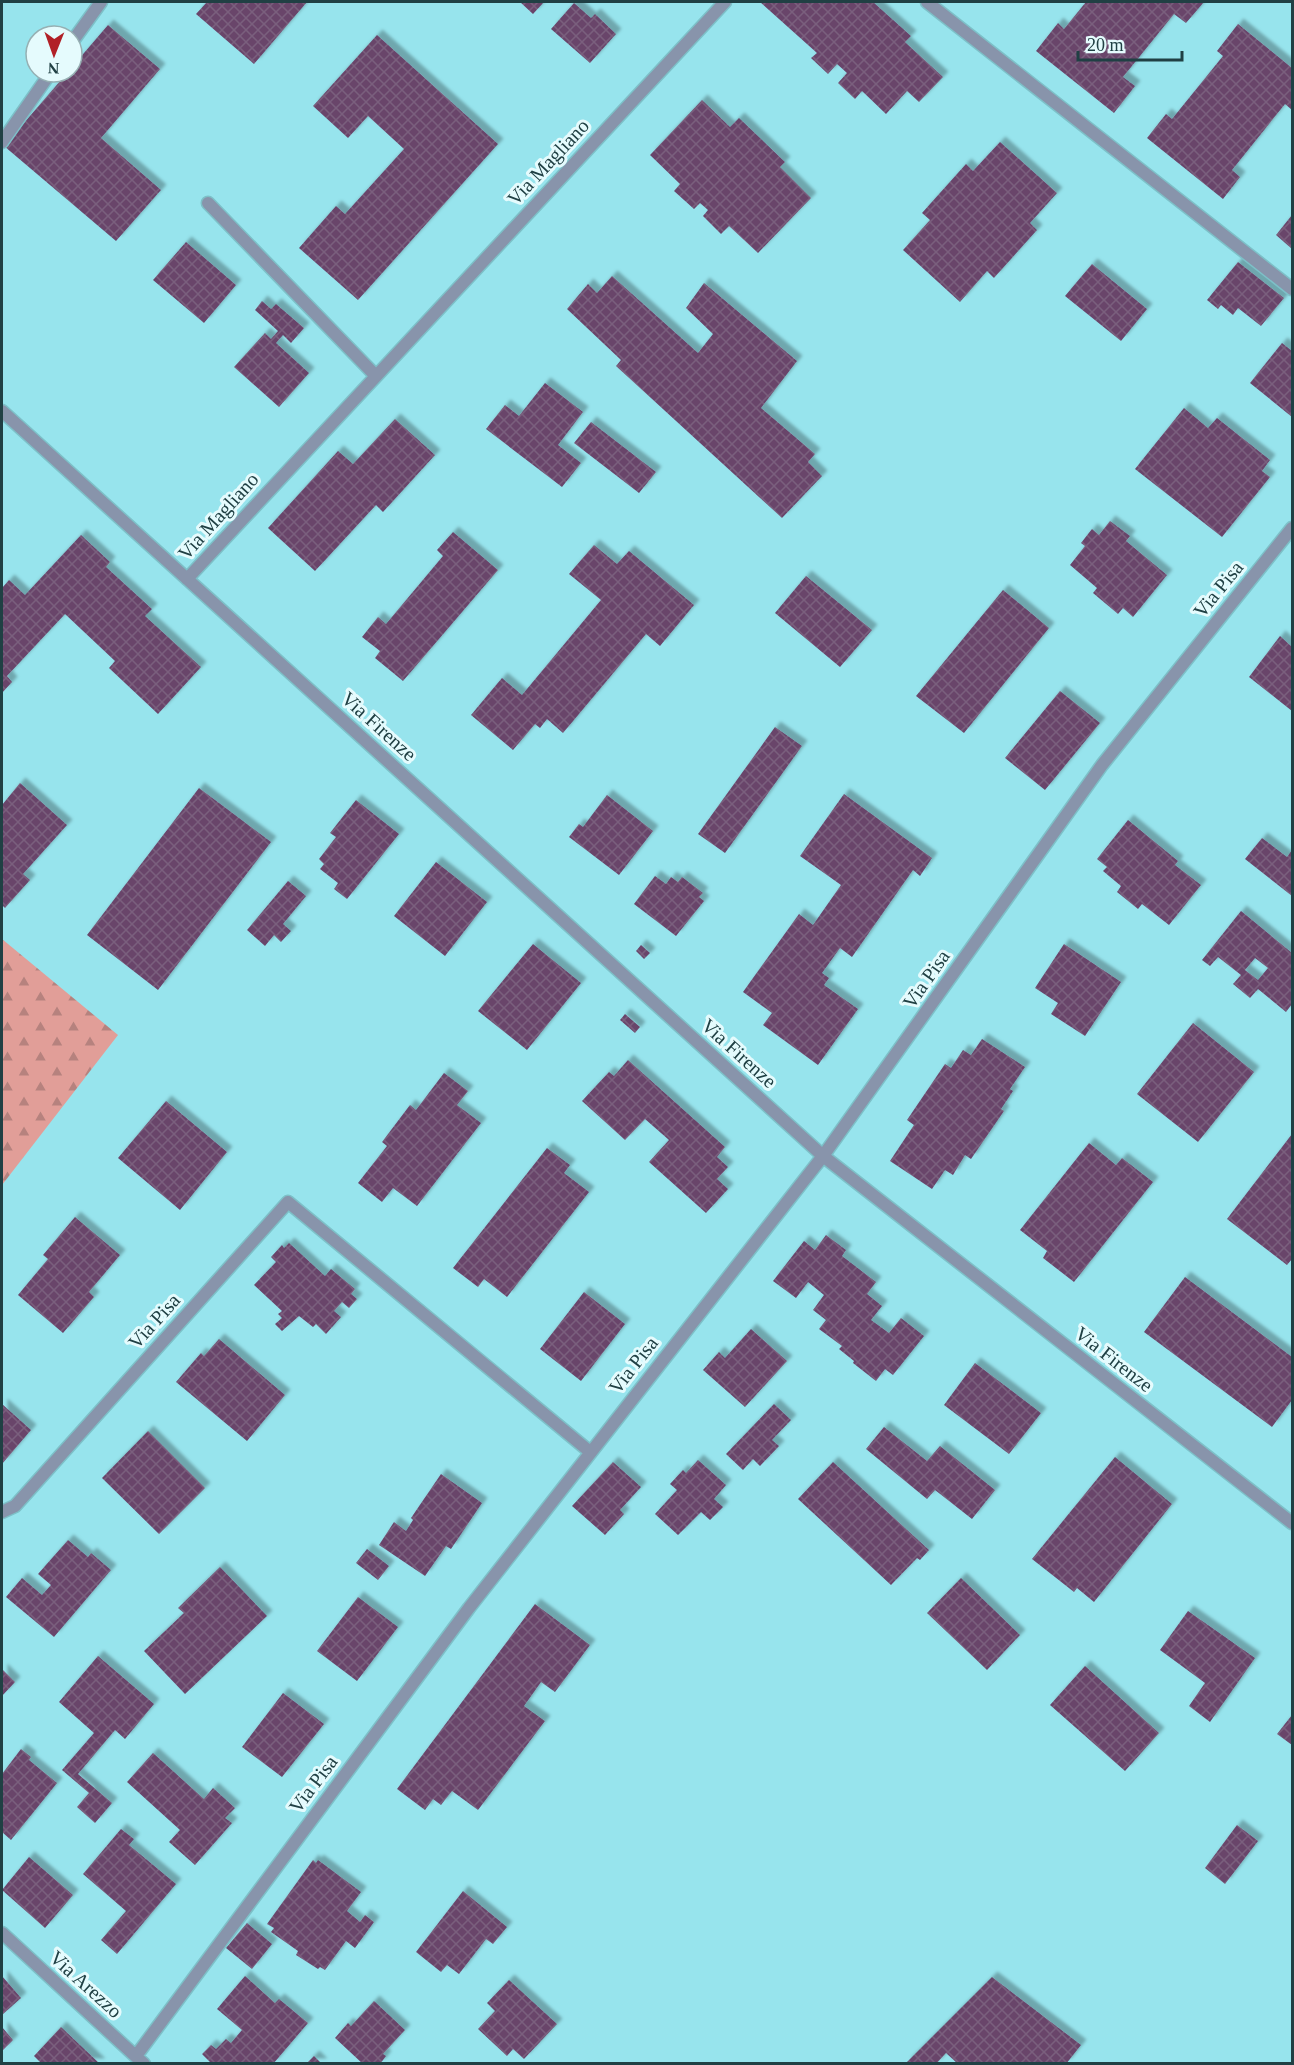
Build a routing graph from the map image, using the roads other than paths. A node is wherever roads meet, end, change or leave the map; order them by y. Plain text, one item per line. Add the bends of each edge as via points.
1 (101, 2) edge
2 (725, 2) edge
3 (927, 2) edge
4 (84, 25) edge
5 (43, 84) edge
6 (2, 142) edge
7 (208, 203) dead end
8 (1293, 289) edge
9 (375, 375) junction
10 (2, 411) edge
11 (1293, 528) edge
12 (187, 579) junction
13 (824, 1156) junction
14 (589, 1451) junction
15 (2, 1512) edge
16 (1293, 1522) edge
17 (2, 1933) edge
18 (140, 2060) edge

1 - 4 street
2 - 9 street, Via Magliano
3 - 8 street
5 - 6 street
7 - 9 street
9 - 12 street, Via Magliano
10 - 12 street, Via Magliano
11 - 13 street, Via Pisa via 1102,765
12 - 13 street, Via Firenze
13 - 14 street, Via Pisa
13 - 16 street, Via Firenze
14 - 15 street, Via Pisa via 288,1202 15,1506
14 - 18 street, Via Pisa
17 - 18 street, Via Arezzo

